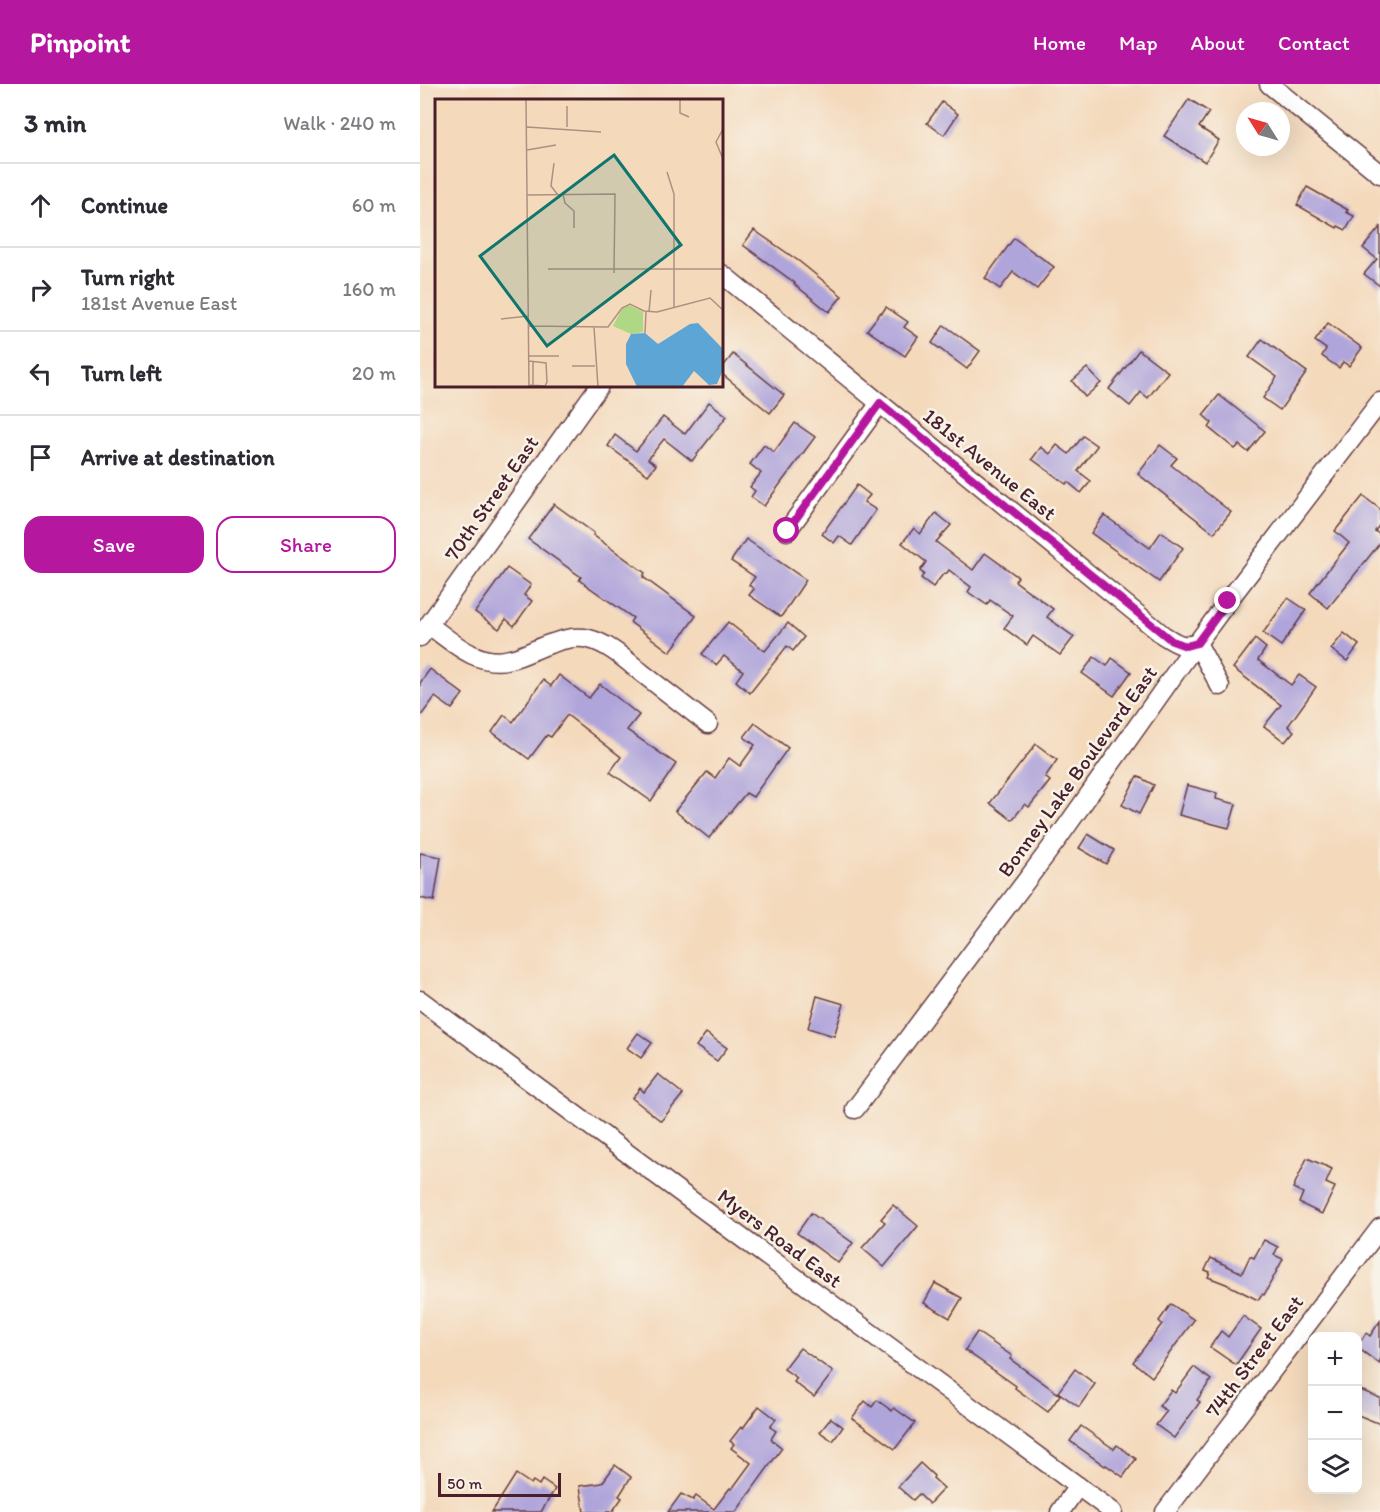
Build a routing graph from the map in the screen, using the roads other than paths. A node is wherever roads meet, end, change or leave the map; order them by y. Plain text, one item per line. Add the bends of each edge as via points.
1 (1269, 84) edge
2 (1380, 174) edge
3 (723, 275) edge
4 (598, 387) edge
5 (1380, 402) edge
6 (880, 403) junction
7 (787, 531) dead end
8 (424, 631) edge
9 (1197, 643) junction
10 (1220, 686) dead end
11 (708, 724) dead end
12 (420, 1000) edge
13 (855, 1108) dead end
14 (1380, 1228) edge
15 (1078, 1486) junction
16 (1060, 1512) edge
17 (1113, 1512) edge
18 (1165, 1512) edge

1 - 2 street
3 - 6 street, 181st Avenue East
4 - 8 street, 70th Street East
5 - 9 street, Bonney Lake Boulevard East
6 - 7 street
6 - 9 street, 181st Avenue East via 1172,641 1183,646
8 - 11 street via 495,661 512,659 563,640 586,638 616,652
9 - 10 street
9 - 13 street, Bonney Lake Boulevard East via 1059,837
12 - 15 street, Myers Road East
14 - 18 street, 74th Street East
15 - 16 street
15 - 17 street, Myers Road East

